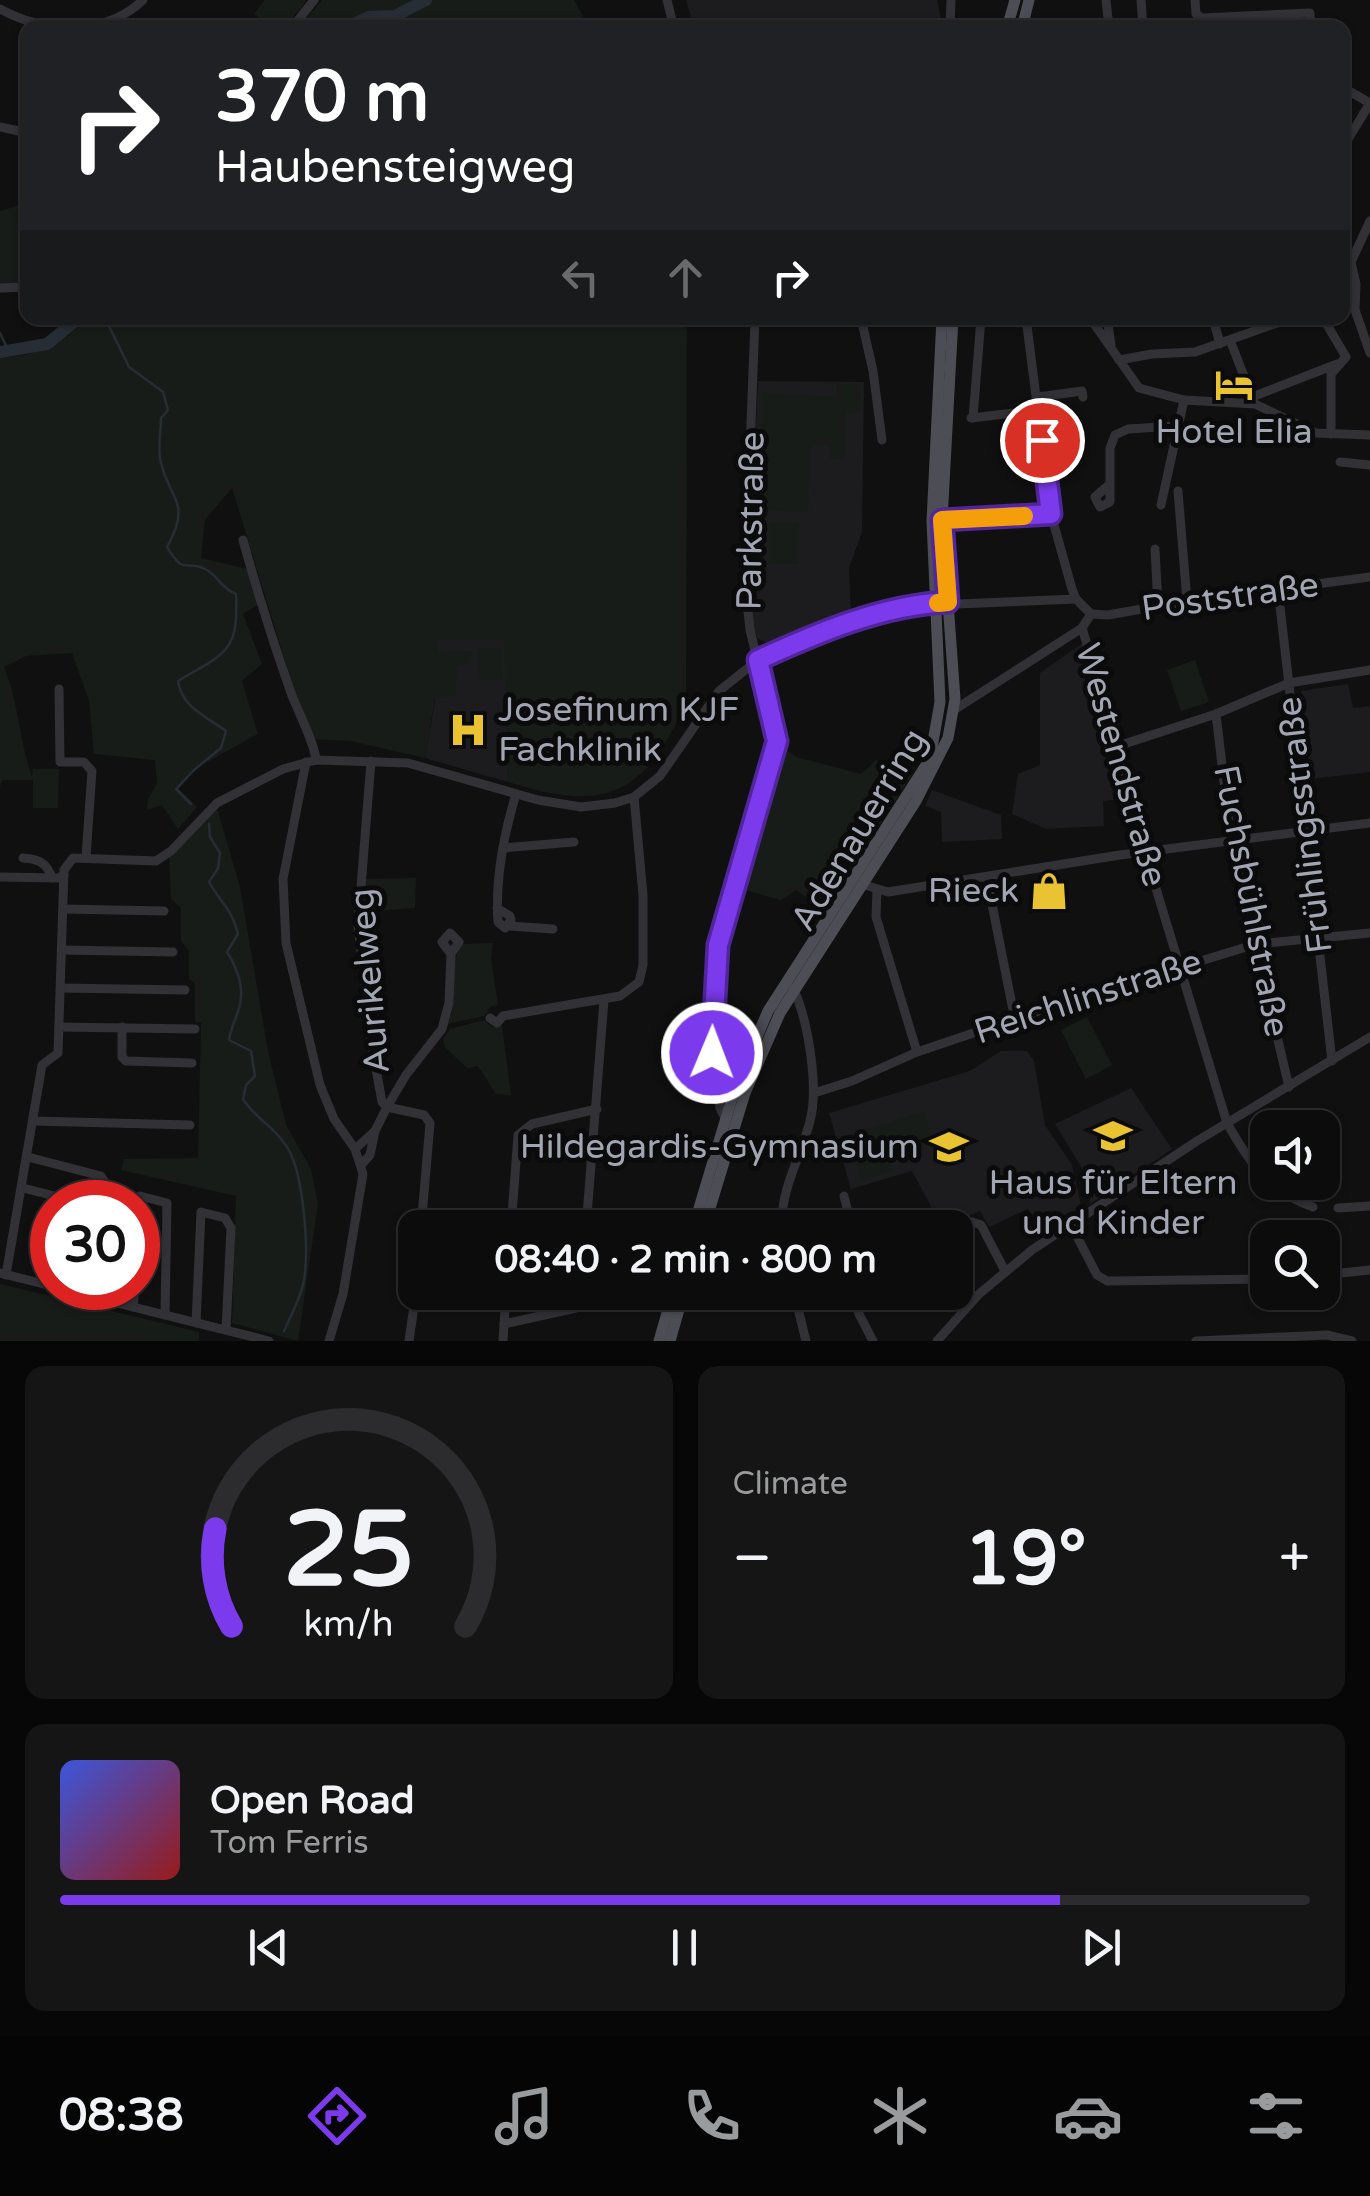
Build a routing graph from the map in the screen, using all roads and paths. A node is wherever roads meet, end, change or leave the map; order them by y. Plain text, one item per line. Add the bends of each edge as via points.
1 (142, 0) edge
2 (314, 0) edge
3 (1195, 0) edge
4 (1239, 0) edge
5 (0, 9) edge
6 (1239, 14) junction
7 (26, 20) edge
8 (115, 20) edge
9 (298, 20) edge
10 (1310, 20) edge
11 (1370, 103) edge
12 (1350, 136) edge
13 (1370, 222) edge
14 (756, 325) edge
15 (863, 325) edge
16 (942, 325) edge
17 (953, 325) edge
18 (980, 325) edge
19 (1028, 325) edge
20 (1095, 325) edge
21 (1109, 325) edge
22 (1216, 325) edge
23 (1272, 325) edge
24 (1325, 325) edge
25 (1225, 342) junction
26 (1111, 347) junction
27 (1370, 355) edge
28 (1119, 360) junction
29 (1341, 360) junction
30 (1038, 397) junction
31 (1083, 397) dead end
32 (1184, 400) junction
33 (1253, 401) junction
34 (1039, 410) junction
35 (1176, 426) junction
36 (1331, 434) junction
37 (1370, 435) edge
38 (882, 440) dead end
39 (1340, 462) dead end
40 (1370, 465) edge
41 (1110, 484) dead end
42 (1178, 491) dead end
43 (1162, 505) dead end
44 (1051, 514) junction
45 (942, 520) junction
46 (242, 540) dead end
47 (1155, 550) dead end
48 (1370, 577) edge
49 (1278, 589) junction
50 (1076, 599) junction
51 (1187, 600) junction
52 (941, 602) junction
53 (1158, 606) junction
54 (1091, 614) junction
55 (1082, 628) junction
56 (758, 660) junction
57 (1370, 670) edge
58 (1289, 683) junction
59 (59, 689) dead end
60 (954, 710) junction
61 (1216, 714) junction
62 (1118, 746) junction
63 (311, 761) junction
64 (371, 761) junction
65 (283, 769) junction
66 (300, 783) junction
67 (516, 794) junction
68 (634, 797) junction
69 (1370, 823) edge
70 (1307, 831) junction
71 (1231, 841) junction
72 (574, 842) dead end
73 (504, 848) junction
74 (1145, 852) junction
75 (86, 857) junction
76 (23, 858) dead end
77 (64, 872) junction
78 (0, 877) edge
79 (52, 878) junction
80 (987, 878) junction
81 (856, 882) junction
82 (876, 890) junction
83 (63, 909) junction
84 (164, 911) dead end
85 (553, 929) dead end
86 (1370, 933) edge
87 (1318, 937) junction
88 (1256, 944) junction
89 (62, 950) junction
90 (173, 952) dead end
91 (451, 954) dead end
92 (1180, 967) junction
93 (803, 977) junction
94 (790, 985) junction
95 (61, 988) junction
96 (184, 990) dead end
97 (604, 1000) junction
98 (800, 1005) junction
99 (780, 1013) junction
100 (503, 1016) dead end
101 (1015, 1020) junction
102 (805, 1024) junction
103 (59, 1026) junction
104 (122, 1027) junction
105 (195, 1029) dead end
106 (1370, 1037) edge
107 (917, 1052) junction
108 (1332, 1061) junction
109 (192, 1063) dead end
110 (1289, 1086) junction
111 (814, 1093) junction
112 (387, 1107) junction
113 (597, 1109) junction
114 (33, 1120) junction
115 (730, 1122) junction
116 (1227, 1123) junction
117 (190, 1126) dead end
118 (376, 1132) junction
119 (355, 1149) junction
120 (28, 1157) junction
121 (362, 1164) junction
122 (103, 1180) edge
123 (22, 1188) junction
124 (30, 1190) edge
125 (844, 1196) dead end
126 (160, 1202) edge
127 (1370, 1206) edge
128 (1313, 1207) dead end
129 (1338, 1208) dead end
130 (423, 1210) edge
131 (512, 1210) edge
132 (588, 1210) edge
133 (699, 1210) edge
134 (708, 1210) edge
135 (784, 1210) edge
136 (848, 1210) edge
137 (973, 1222) edge
138 (1071, 1225) junction
139 (1370, 1270) edge
140 (1005, 1271) junction
141 (1340, 1273) edge
142 (3, 1274) edge
143 (1250, 1279) edge
144 (30, 1281) edge
145 (145, 1310) edge
146 (414, 1310) edge
147 (505, 1310) edge
148 (567, 1310) edge
149 (668, 1310) edge
150 (679, 1310) edge
151 (798, 1310) edge
152 (857, 1310) edge
153 (165, 1315) junction
154 (196, 1322) junction
155 (504, 1324) junction
156 (226, 1330) junction
157 (269, 1341) edge
158 (329, 1341) edge
159 (410, 1341) edge
160 (503, 1341) edge
161 (659, 1341) edge
162 (670, 1341) edge
163 (806, 1341) edge
164 (873, 1341) edge
165 (937, 1341) edge
166 (1196, 1341) edge
167 (1352, 1341) edge

1 - 8 street
2 - 9 street
3 - 6 street via 1196,14 1206,18
4 - 6 street
5 - 7 street
6 - 10 street via 1310,13
11 - 12 street
13 - 27 street via 1351,270
14 - 56 street, Parkstraße via 744,548
15 - 38 street
16 - 52 main road, Adenauerring via 932,521
17 - 45 main road, Adenauerring
18 - 34 street via 972,418
19 - 30 street, Westendstraße
20 - 26 street
21 - 26 street
22 - 25 street
23 - 25 street
24 - 29 street
25 - 28 street
25 - 33 street
26 - 28 street
27 - 29 street
28 - 32 street via 1139,388
29 - 33 street
29 - 36 street via 1331,374
30 - 31 street via 1082,391
30 - 34 street, Westendstraße
32 - 33 street
32 - 35 street
33 - 36 street via 1309,431
34 - 44 street, Westendstraße
35 - 41 street via 1115,434
35 - 43 street
36 - 37 street
39 - 40 street
42 - 51 street
44 - 45 street
44 - 50 street, Westendstraße
45 - 52 main road, Adenauerring
46 - 63 street via 314,748
47 - 53 street
48 - 49 street, Poststraße
49 - 51 street, Poststraße
49 - 58 street, Frühlingsstraße
50 - 52 street
50 - 54 street, Westendstraße
51 - 53 street, Poststraße
52 - 56 street via 851,622
52 - 60 main road, Adenauerring
52 - 81 main road, Adenauerring via 940,702 930,759
53 - 54 street, Poststraße
54 - 55 street, Westendstraße
55 - 60 street
55 - 62 street, Westendstraße
56 - 68 street via 720,692 660,776
56 - 115 street, Parkstraße via 777,741 718,945 712,1053 720,1108
57 - 58 street
58 - 61 street
58 - 70 street, Frühlingsstraße
59 - 75 street via 60,762 84,762 92,771
60 - 81 main road, Adenauerring via 939,760
61 - 62 street
61 - 71 street, Fuchsbühlstraße
62 - 74 street, Westendstraße
63 - 64 street
63 - 65 street
63 - 66 street
64 - 67 street via 408,763
64 - 112 street, Aurikelweg via 358,925 371,1041
65 - 66 street
65 - 75 street via 216,803 156,861
66 - 119 street via 283,879 286,943 320,1084
67 - 68 street via 581,808
67 - 73 street
68 - 97 street via 644,895 642,976 628,994
69 - 70 street
70 - 71 street
70 - 87 street, Frühlingsstraße
71 - 74 street
71 - 88 street, Fuchsbühlstraße
72 - 73 street
73 - 85 street via 498,922 505,928
74 - 80 street
74 - 92 street, Westendstraße
75 - 77 street via 73,858
76 - 79 street via 40,861
77 - 79 street
77 - 83 street
78 - 79 street
80 - 82 street
80 - 101 street
81 - 82 street
81 - 93 main road, Adenauerring
81 - 94 main road, Adenauerring
82 - 107 street via 876,917
83 - 84 street
83 - 89 street
86 - 87 street, Reichlinstraße
87 - 88 street, Reichlinstraße
87 - 108 street, Frühlingsstraße
88 - 92 street, Reichlinstraße
88 - 110 street, Fuchsbühlstraße
89 - 90 street
89 - 95 street
91 - 112 street via 442,1029
92 - 101 street, Reichlinstraße
92 - 116 street, Westendstraße
93 - 94 main road, Adenauerring
93 - 98 street
94 - 98 street
94 - 99 main road, Adenauerring
94 - 115 main road, Adenauerring via 750,1047
95 - 96 street
95 - 103 street
97 - 100 street
97 - 113 street
98 - 102 street
99 - 102 street
99 - 115 main road, Adenauerring
101 - 107 street, Reichlinstraße
102 - 111 street
103 - 104 street
103 - 114 street via 58,1053 42,1065
104 - 105 street
104 - 109 street via 126,1061
106 - 108 street
107 - 111 street, Reichlinstraße
108 - 110 street
110 - 116 street
111 - 135 street
112 - 118 street
112 - 130 street, Aurikelweg via 430,1122
113 - 131 street via 532,1124 518,1135
113 - 132 street
114 - 117 street
114 - 120 street
115 - 133 main road, Adenauerring
115 - 134 main road, Adenauerring
116 - 128 street, Westendstraße via 1268,1183
116 - 138 street
118 - 119 street
118 - 121 street
119 - 121 street
120 - 122 street
120 - 123 street
121 - 158 street
123 - 124 street
123 - 142 street
125 - 136 street
126 - 153 street via 169,1211
127 - 129 street
137 - 140 street via 981,1225
138 - 140 street
138 - 143 street via 1097,1275 1108,1281
139 - 141 street
140 - 165 street
142 - 144 street
145 - 153 street
146 - 159 street
147 - 155 street
148 - 155 street
149 - 161 main road
150 - 162 main road
151 - 163 street
152 - 164 street
153 - 154 street
154 - 156 street
154 - 156 street via 202,1212 225,1218 231,1228
155 - 160 street
156 - 157 street
166 - 167 street via 1328,1335

